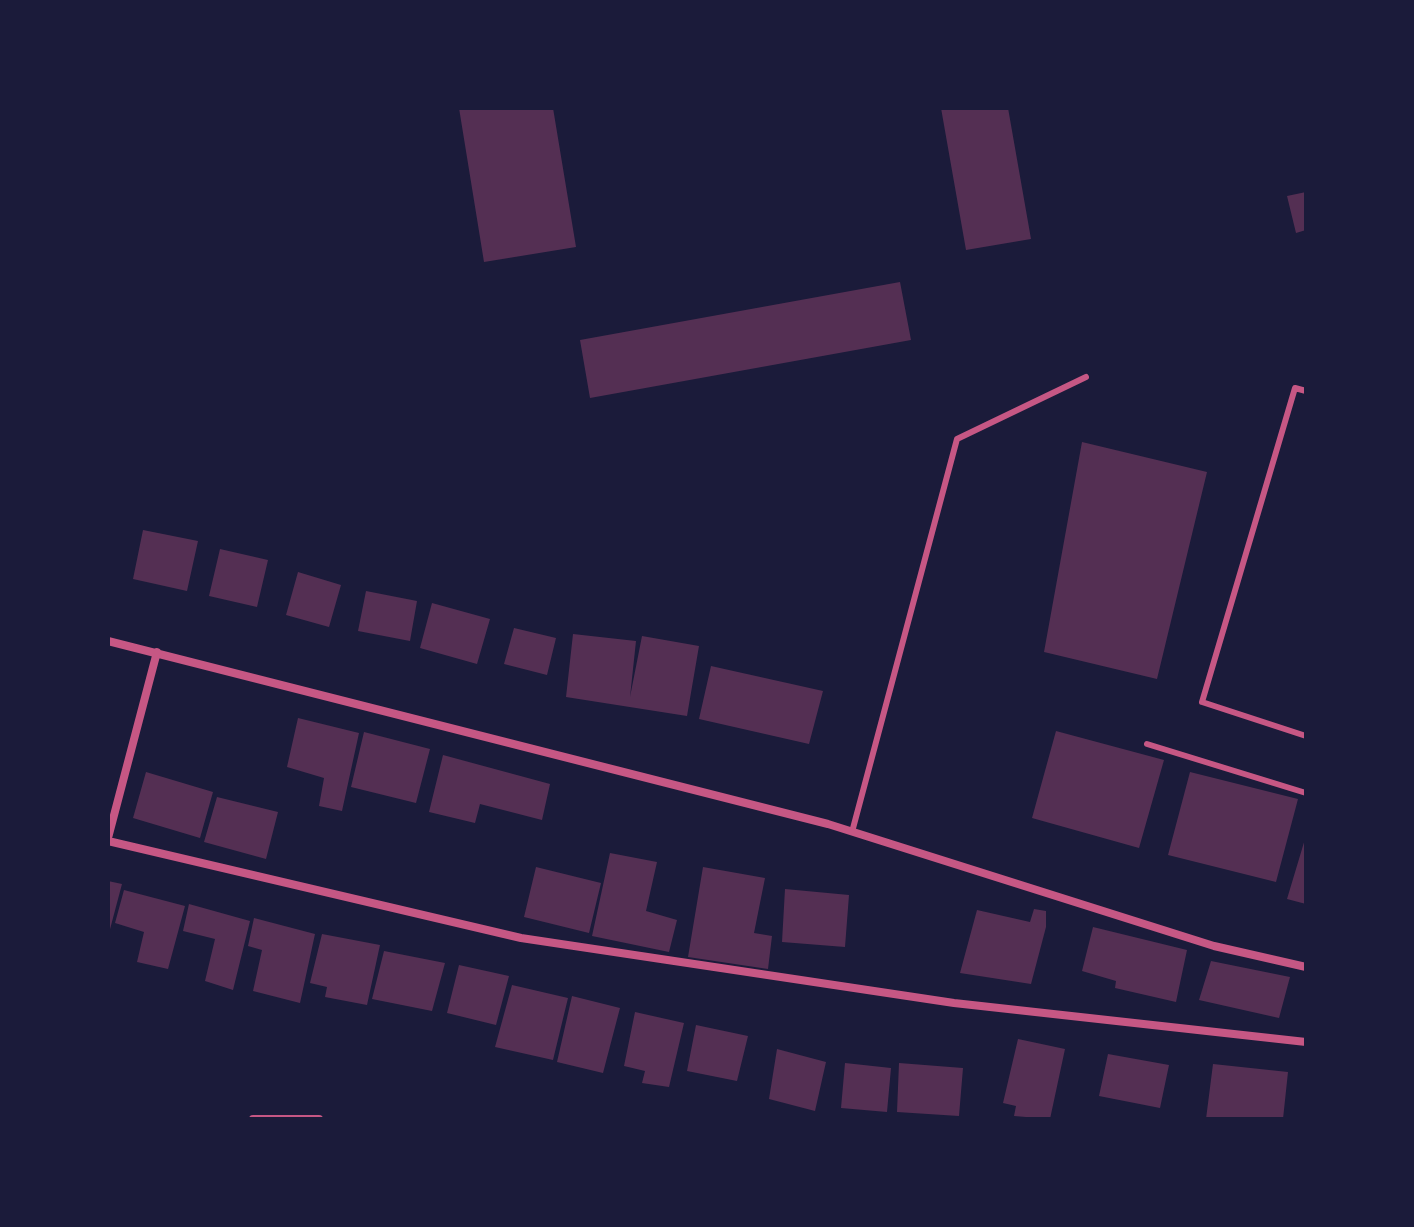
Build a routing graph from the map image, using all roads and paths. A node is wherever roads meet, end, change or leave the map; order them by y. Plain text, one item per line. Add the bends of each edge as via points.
1 (1086, 377) dead end
2 (1306, 391) edge
3 (108, 641) edge
4 (157, 652) junction
5 (1306, 736) edge
6 (1147, 744) dead end
7 (1306, 793) edge
8 (852, 832) junction
9 (108, 839) edge
10 (1306, 967) edge
11 (1306, 1042) edge
12 (253, 1119) edge
13 (319, 1119) edge

1 - 8 lane via 957,439
2 - 5 lane via 1295,388 1202,702
3 - 4 street
4 - 8 street
4 - 9 street
6 - 7 lane
8 - 10 street via 1214,946
9 - 11 street via 521,938 954,1003
12 - 13 street

